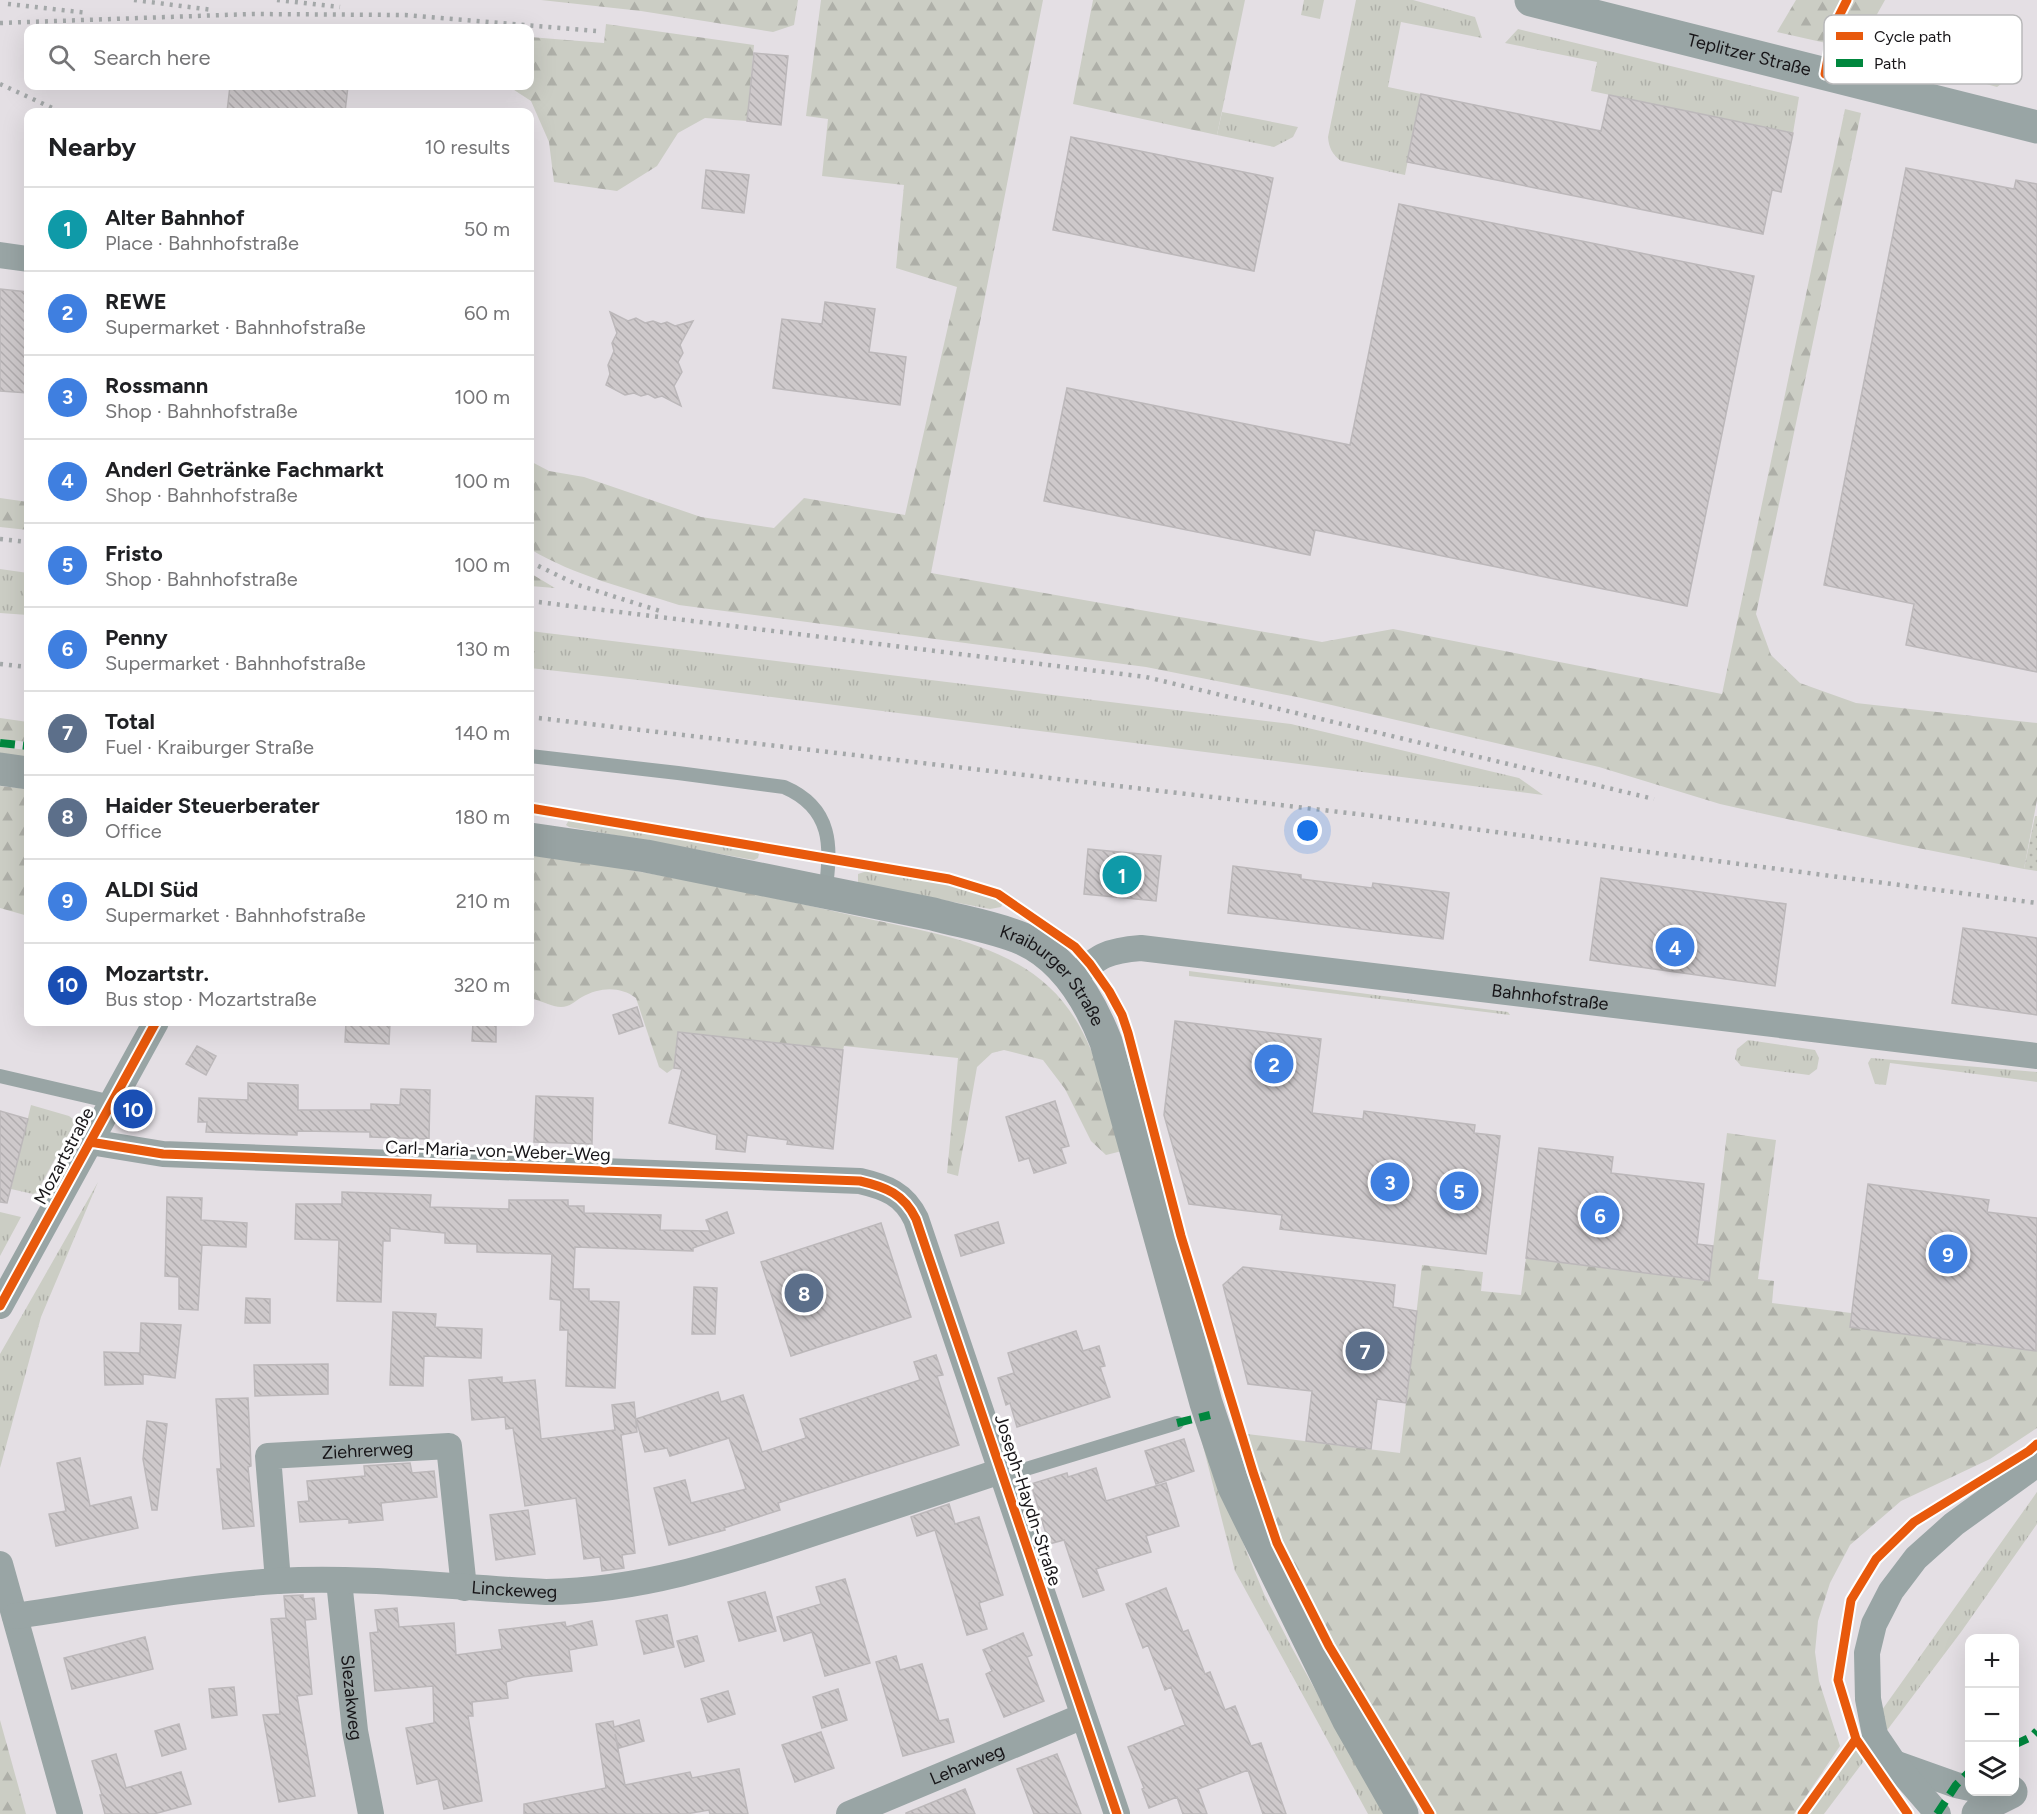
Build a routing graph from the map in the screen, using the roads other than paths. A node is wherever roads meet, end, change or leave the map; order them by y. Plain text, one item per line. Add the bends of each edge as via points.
1 (1531, 0) edge
2 (1824, 74) edge
3 (1866, 84) edge
4 (2037, 127) edge
5 (0, 255) edge
6 (24, 258) edge
7 (534, 756) edge
8 (0, 770) edge
9 (24, 772) edge
10 (534, 840) edge
11 (825, 892) junction
12 (1072, 978) junction
13 (154, 1026) edge
14 (2037, 1056) edge
15 (0, 1076) edge
16 (112, 1102) junction
17 (90, 1142) junction
18 (902, 1198) joint
19 (0, 1306) edge
20 (1177, 1423) dead end
21 (2037, 1464) edge
22 (1002, 1474) junction
23 (0, 1564) edge
24 (278, 1581) junction
25 (339, 1581) junction
26 (464, 1588) junction
27 (15, 1616) junction
28 (1083, 1716) junction
29 (1894, 1762) junction
30 (1965, 1787) edge
31 (70, 1814) edge
32 (371, 1814) edge
33 (849, 1814) edge
34 (1117, 1814) edge
35 (1402, 1814) edge
36 (1938, 1814) edge

1 - 2 street, Teplitzer Straße
3 - 4 street, Teplitzer Straße
5 - 6 street
7 - 11 lane via 678,772 784,787 800,794 812,806 828,839 830,860
8 - 9 main road
10 - 11 main road, Kraiburger Straße via 646,856
11 - 12 main road, Kraiburger Straße via 933,914 1024,939
12 - 14 street, Bahnhofstraße via 1101,956 1141,948
12 - 35 main road, Kraiburger Straße via 1093,1011 1106,1042 1206,1403 1234,1487 1348,1719
13 - 16 street, Mozartstraße
15 - 16 lane
16 - 17 street, Mozartstraße
17 - 18 street, Carl-Maria-von-Weber-Weg via 163,1154 860,1181 880,1185
17 - 19 street, Mozartstraße
18 - 22 street, Joseph-Haydn-Straße via 916,1219
20 - 22 lane
21 - 29 street via 1954,1524 1916,1558 1891,1591 1874,1624 1867,1653 1868,1699 1875,1735
22 - 26 street, Linckeweg via 742,1557 662,1578 571,1592
22 - 28 street, Joseph-Haydn-Straße
23 - 27 street
24 - 25 street, Linckeweg
24 - 26 street, Ziehrerweg via 268,1456 449,1446
24 - 27 street, Linckeweg via 186,1590
25 - 26 street, Linckeweg
25 - 32 street, Slezakweg via 355,1731
27 - 31 street
28 - 33 street, Leharweg
28 - 34 street, Joseph-Haydn-Straße
29 - 30 street
29 - 36 street

